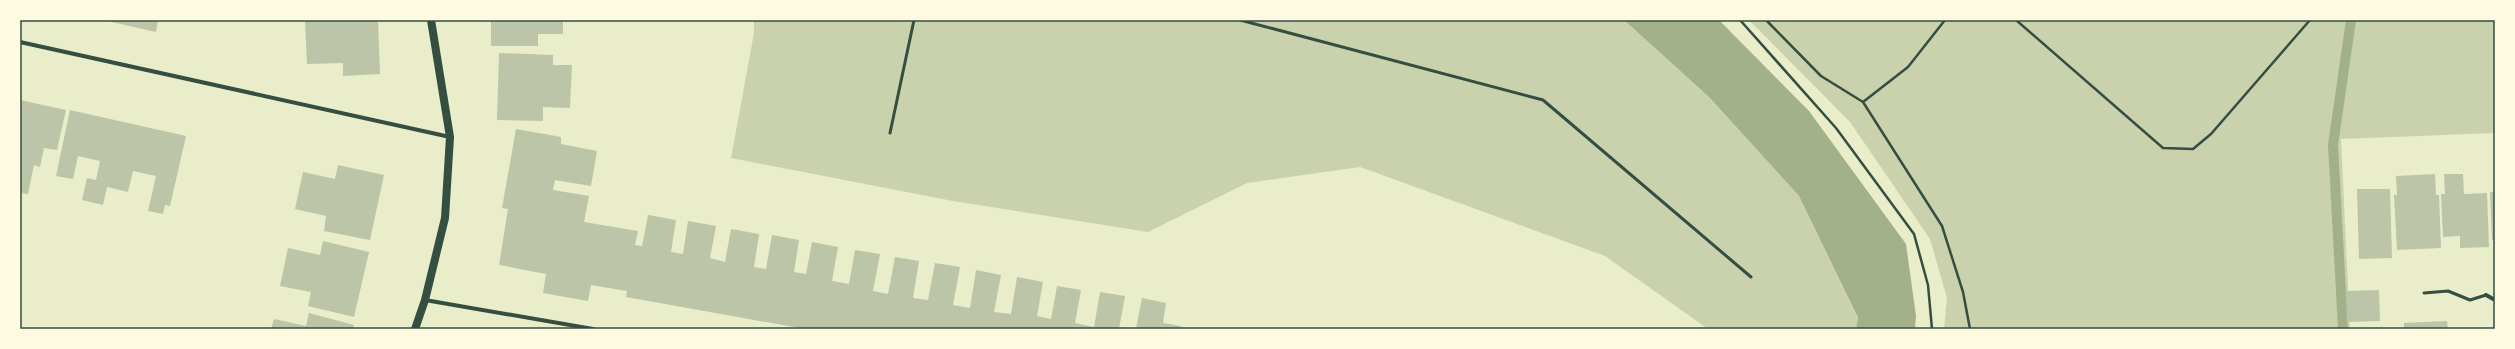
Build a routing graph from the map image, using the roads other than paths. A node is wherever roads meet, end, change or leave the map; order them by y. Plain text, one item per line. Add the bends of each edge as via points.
1 (431, 20) edge
2 (914, 20) edge
3 (1240, 20) edge
4 (20, 42) edge
5 (890, 133) dead end
6 (450, 137) junction
7 (1751, 277) dead end
8 (2424, 293) dead end
9 (2486, 295) joint
10 (425, 300) junction
11 (2495, 300) edge
12 (415, 329) edge
13 (593, 329) edge

1 - 6 main road
2 - 5 lane
3 - 7 lane via 1543,100
4 - 6 street
6 - 10 main road via 445,218
8 - 9 lane via 2448,291 2470,300
9 - 11 street
10 - 12 main road
10 - 13 street

